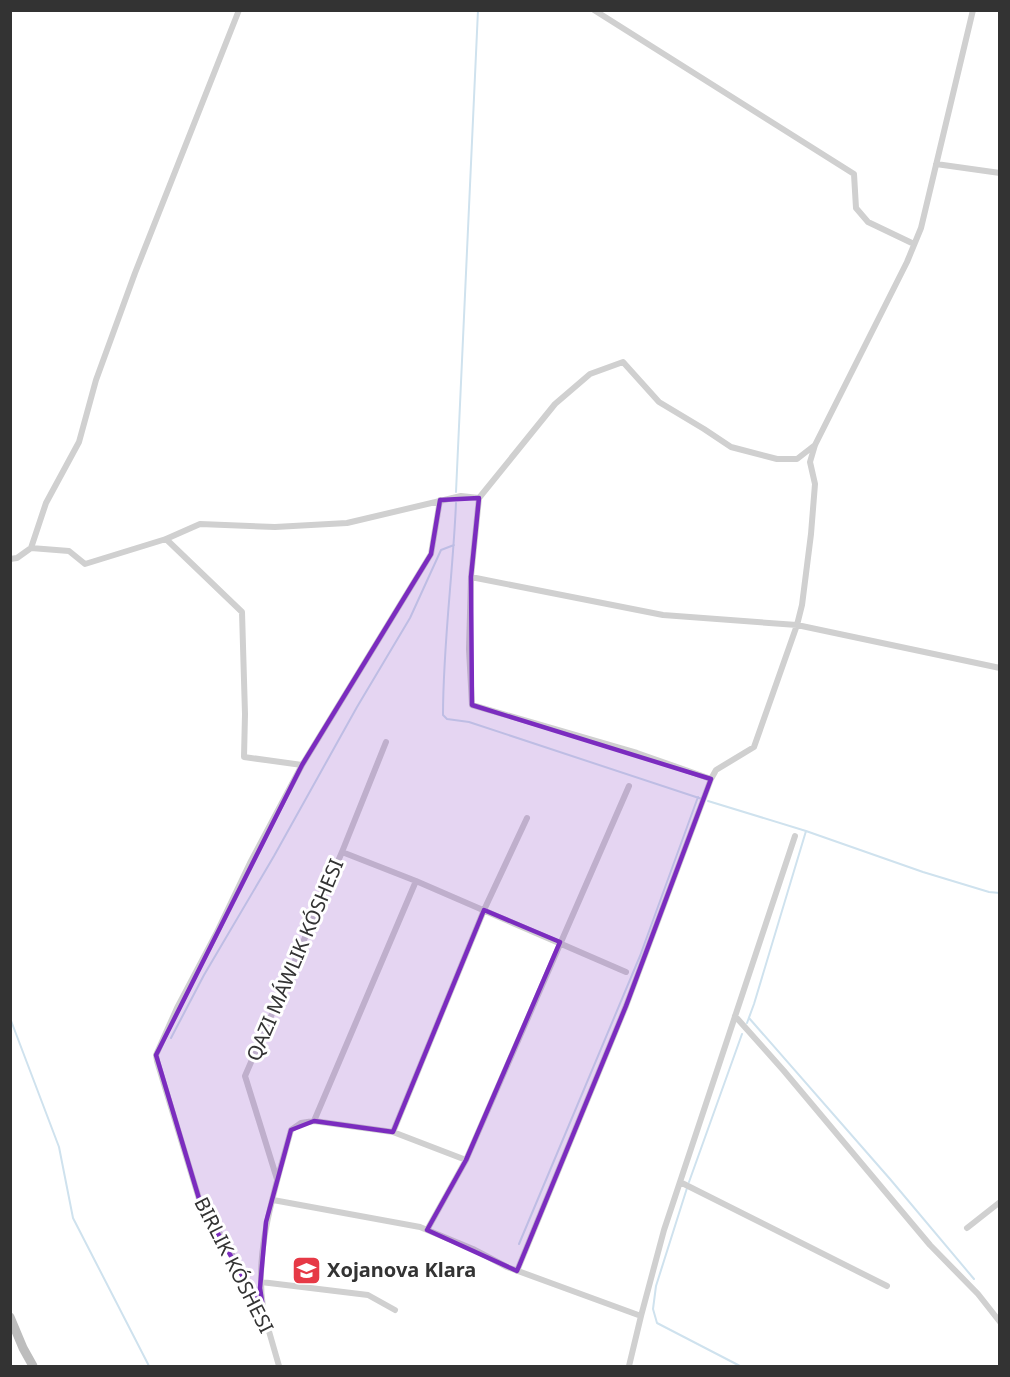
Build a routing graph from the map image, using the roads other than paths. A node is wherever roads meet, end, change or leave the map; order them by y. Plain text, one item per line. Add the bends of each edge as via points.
1 (239, 10) edge
2 (594, 10) edge
3 (973, 10) edge
4 (936, 164) junction
5 (999, 173) edge
6 (914, 244) junction
7 (814, 445) junction
8 (479, 498) junction
9 (440, 500) junction
10 (166, 539) junction
11 (31, 548) junction
12 (10, 559) edge
13 (471, 578) junction
14 (797, 626) junction
15 (999, 668) edge
16 (386, 742) dead end
17 (302, 765) junction
18 (711, 779) junction
19 (629, 786) dead end
20 (527, 818) dead end
21 (795, 836) dead end
22 (342, 852) junction
23 (416, 881) junction
24 (484, 910) junction
25 (560, 942) junction
26 (626, 972) dead end
27 (735, 1016) junction
28 (314, 1121) junction
29 (393, 1131) junction
30 (466, 1160) junction
31 (278, 1182) junction
32 (680, 1182) junction
33 (273, 1200) junction
34 (999, 1202) edge
35 (967, 1228) dead end
36 (427, 1230) junction
37 (517, 1271) junction
38 (261, 1282) junction
39 (887, 1286) dead end
40 (395, 1310) dead end
41 (264, 1314) junction
42 (641, 1316) junction
43 (10, 1317) edge
44 (999, 1322) edge
45 (33, 1366) edge
46 (279, 1366) edge
47 (629, 1366) edge

1 - 11 street via 127,294 79,442 46,503
2 - 6 street via 854,174 856,208 868,222
3 - 4 street
4 - 5 street
4 - 6 street
6 - 7 street
7 - 8 street via 797,459 777,459 731,447 659,402 623,362 590,374 555,404
7 - 14 street via 810,462 815,484 811,534
8 - 9 street
8 - 13 street
9 - 10 street via 347,523 275,527 200,524
9 - 17 street via 431,554
10 - 11 street via 85,564 69,551
10 - 17 street via 242,612 244,757
11 - 12 street
13 - 14 street via 663,615
13 - 18 street via 472,705
14 - 15 street
14 - 18 street via 754,747 716,770
16 - 22 street
17 - 41 street, BIRLIK KÓSHESI via 156,1055 200,1202
18 - 37 street via 626,1006
19 - 25 street
20 - 24 street
21 - 27 street
22 - 23 street
22 - 31 street via 245,1076
23 - 24 street
23 - 28 street
24 - 25 street
24 - 29 street
25 - 26 street
25 - 30 street
27 - 32 street
27 - 44 street
28 - 29 street
28 - 31 street via 291,1130
29 - 30 street
30 - 36 street
31 - 33 street
32 - 39 street
32 - 42 street
33 - 36 street
33 - 38 street via 266,1222
34 - 35 street
36 - 37 street
37 - 42 street
38 - 40 street via 368,1295
38 - 41 street
41 - 46 street, BIRLIK KÓSHESI
42 - 47 street
43 - 45 main road

